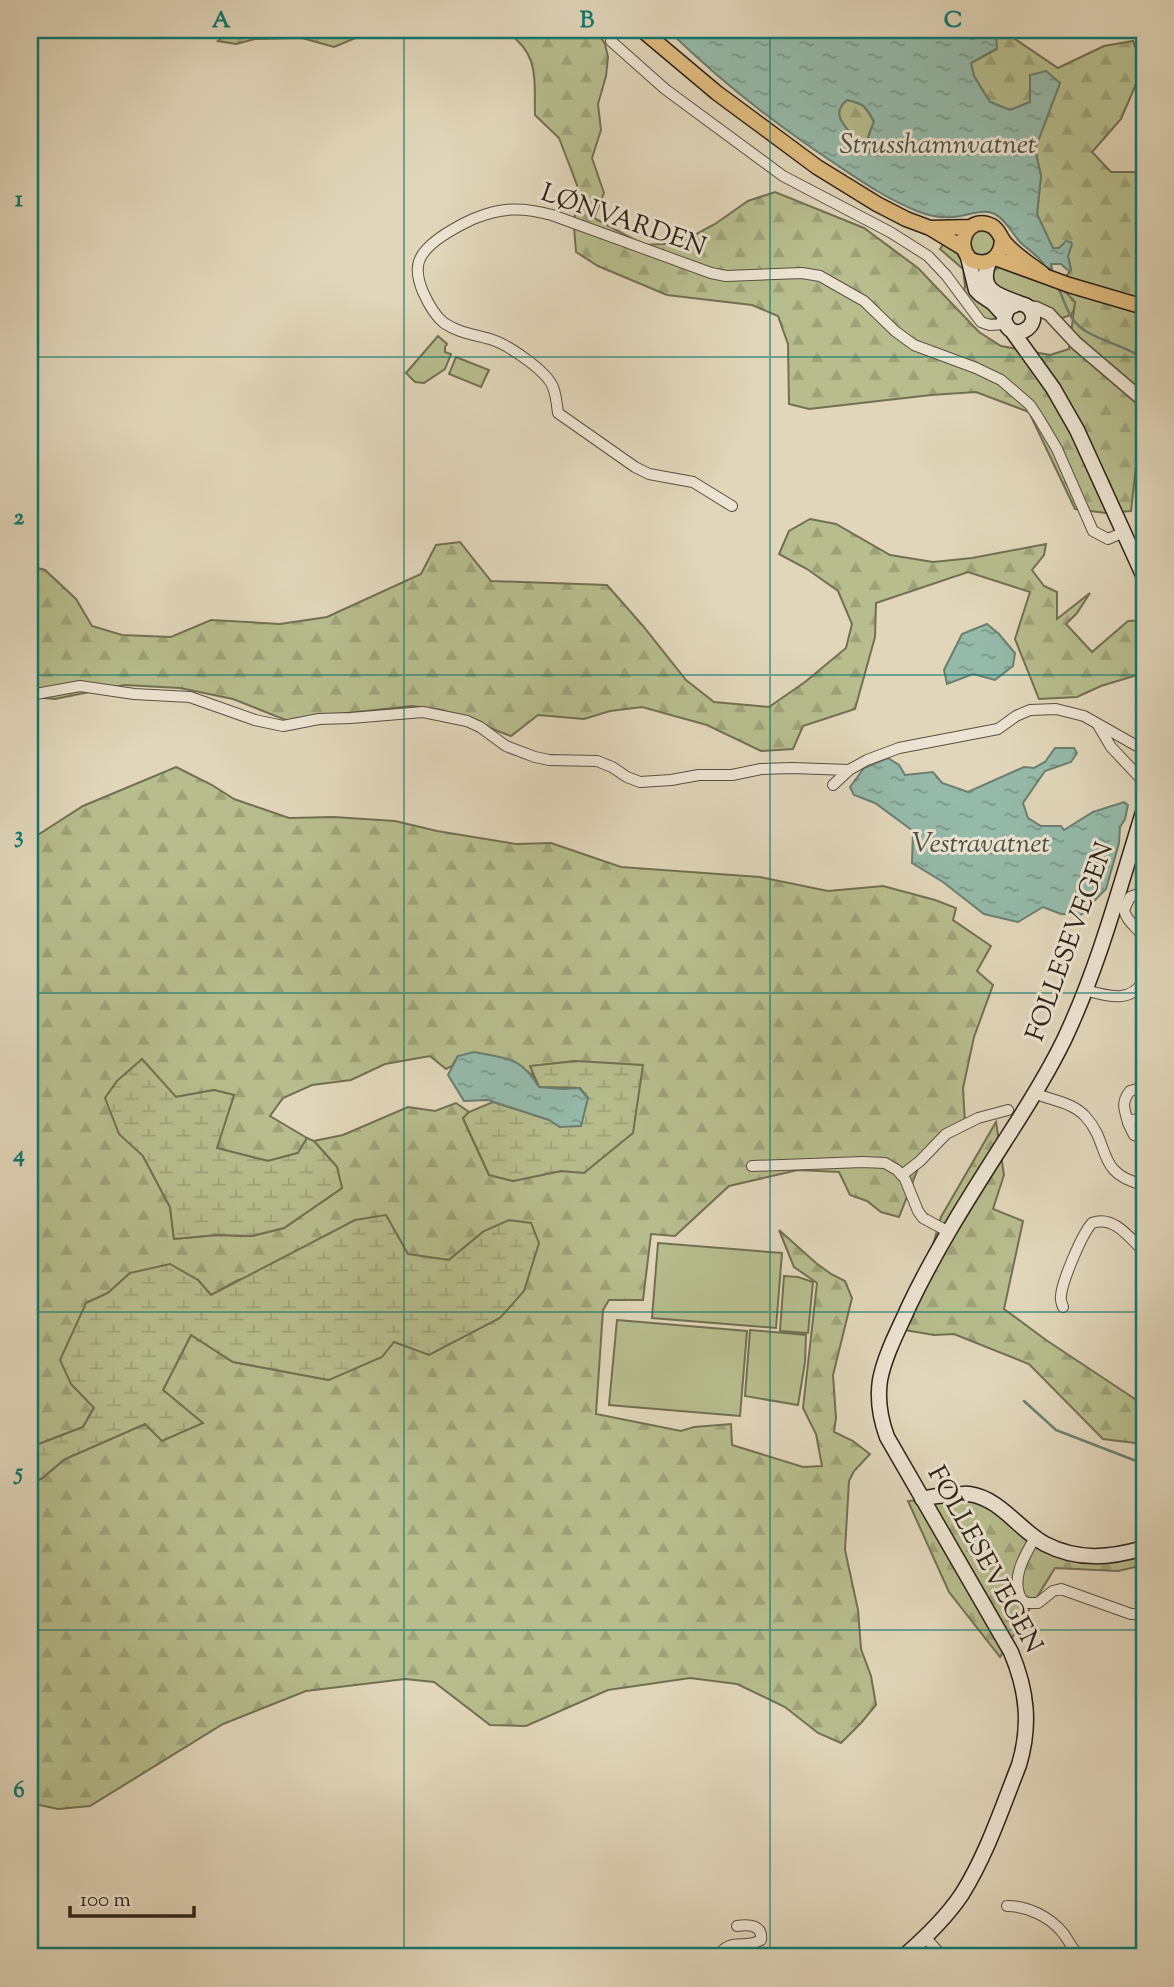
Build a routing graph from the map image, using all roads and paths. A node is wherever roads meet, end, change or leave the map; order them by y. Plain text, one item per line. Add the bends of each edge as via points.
1 (642, 30) edge
2 (611, 41) dead end
3 (971, 227) junction
4 (930, 228) junction
5 (1002, 240) junction
6 (965, 252) junction
7 (992, 260) junction
8 (1043, 274) junction
9 (1023, 305) junction
10 (1144, 307) edge
11 (1007, 323) junction
12 (1031, 324) junction
13 (1062, 329) junction
14 (1039, 366) junction
15 (1144, 401) edge
16 (732, 506) dead end
17 (1124, 532) junction
18 (1144, 577) edge
19 (30, 695) edge
20 (1098, 725) junction
21 (1144, 750) edge
22 (849, 770) junction
23 (1144, 782) edge
24 (833, 785) dead end
25 (1144, 809) edge
26 (1144, 892) edge
27 (1144, 939) edge
28 (1144, 980) edge
29 (1086, 990) junction
30 (1144, 1087) edge
31 (1035, 1093) junction
32 (1007, 1110) dead end
33 (1128, 1122) junction
34 (1144, 1122) edge
35 (1144, 1134) edge
36 (751, 1166) dead end
37 (902, 1175) junction
38 (1144, 1185) edge
39 (948, 1232) junction
40 (1144, 1252) edge
41 (1063, 1307) dead end
42 (925, 1506) junction
43 (1035, 1538) junction
44 (1144, 1548) edge
45 (1144, 1614) edge
46 (1007, 1906) dead end
47 (737, 1926) dead end
48 (925, 1942) junction
49 (717, 1957) edge
50 (890, 1957) edge
51 (903, 1957) edge
52 (943, 1957) edge
53 (1080, 1957) edge

1 - 4 main road via 817,167 884,208
2 - 11 street via 665,89 783,176 928,256 981,322 990,326
3 - 4 main road
3 - 5 main road via 980,223 992,226
3 - 6 main road via 965,234
4 - 6 main road
5 - 7 main road via 1001,250
5 - 8 main road
6 - 7 main road via 980,263
6 - 11 main road via 976,290 996,305
7 - 8 main road
7 - 9 main road via 984,276 987,286
8 - 10 main road
9 - 11 main road via 1011,305
9 - 12 main road via 1032,313
9 - 13 street via 1049,314
11 - 12 main road via 1020,332
11 - 14 main road
12 - 13 street via 1041,322
12 - 14 main road via 1030,342
13 - 15 street
14 - 17 main road via 1086,447
16 - 17 street, LØNVARDEN via 693,482 635,467 558,413 552,386 534,366 503,344 463,333 441,321 427,301 418,272 425,250 481,216 526,209 711,273 820,276 864,301 914,345 983,371 1018,394 1057,449 1096,534 1108,539
17 - 18 main road
19 - 22 street via 80,686 190,697 284,726 422,712 467,721 506,746 534,757 597,761 640,782 761,769
20 - 21 street
20 - 22 street via 1071,711 1030,710 998,729 899,748
20 - 23 street via 1111,747
22 - 24 street
25 - 29 main road, FOLLESEVEGEN
26 - 27 street via 1130,897 1124,910
28 - 29 street via 1124,997
29 - 31 main road, FOLLESEVEGEN
30 - 33 street via 1130,1091 1123,1101
31 - 38 street via 1069,1105 1086,1117 1115,1172
31 - 39 main road, FOLLESEVEGEN
32 - 37 street via 946,1134
33 - 34 street
33 - 35 street via 1134,1135
36 - 37 street via 863,1161 886,1163
37 - 39 street via 923,1218
39 - 42 main road, FOLLESEVEGEN via 898,1330 879,1389 887,1437
40 - 41 street via 1115,1225 1092,1223 1070,1268 1060,1297
42 - 43 main road via 937,1495 984,1498
42 - 48 main road, FOLLESEVEGEN via 1011,1652 1024,1688 1027,1718 1019,1765 978,1863 961,1896
43 - 44 main road via 1090,1557
43 - 45 street via 1019,1570 1017,1590 1022,1600 1038,1603 1061,1589 1130,1614
46 - 53 street via 1047,1918
47 - 49 street via 754,1926 761,1940 728,1946
48 - 50 main road, FOLLESEVEGEN
48 - 51 main road, FOLLESEVEGEN
48 - 52 street

